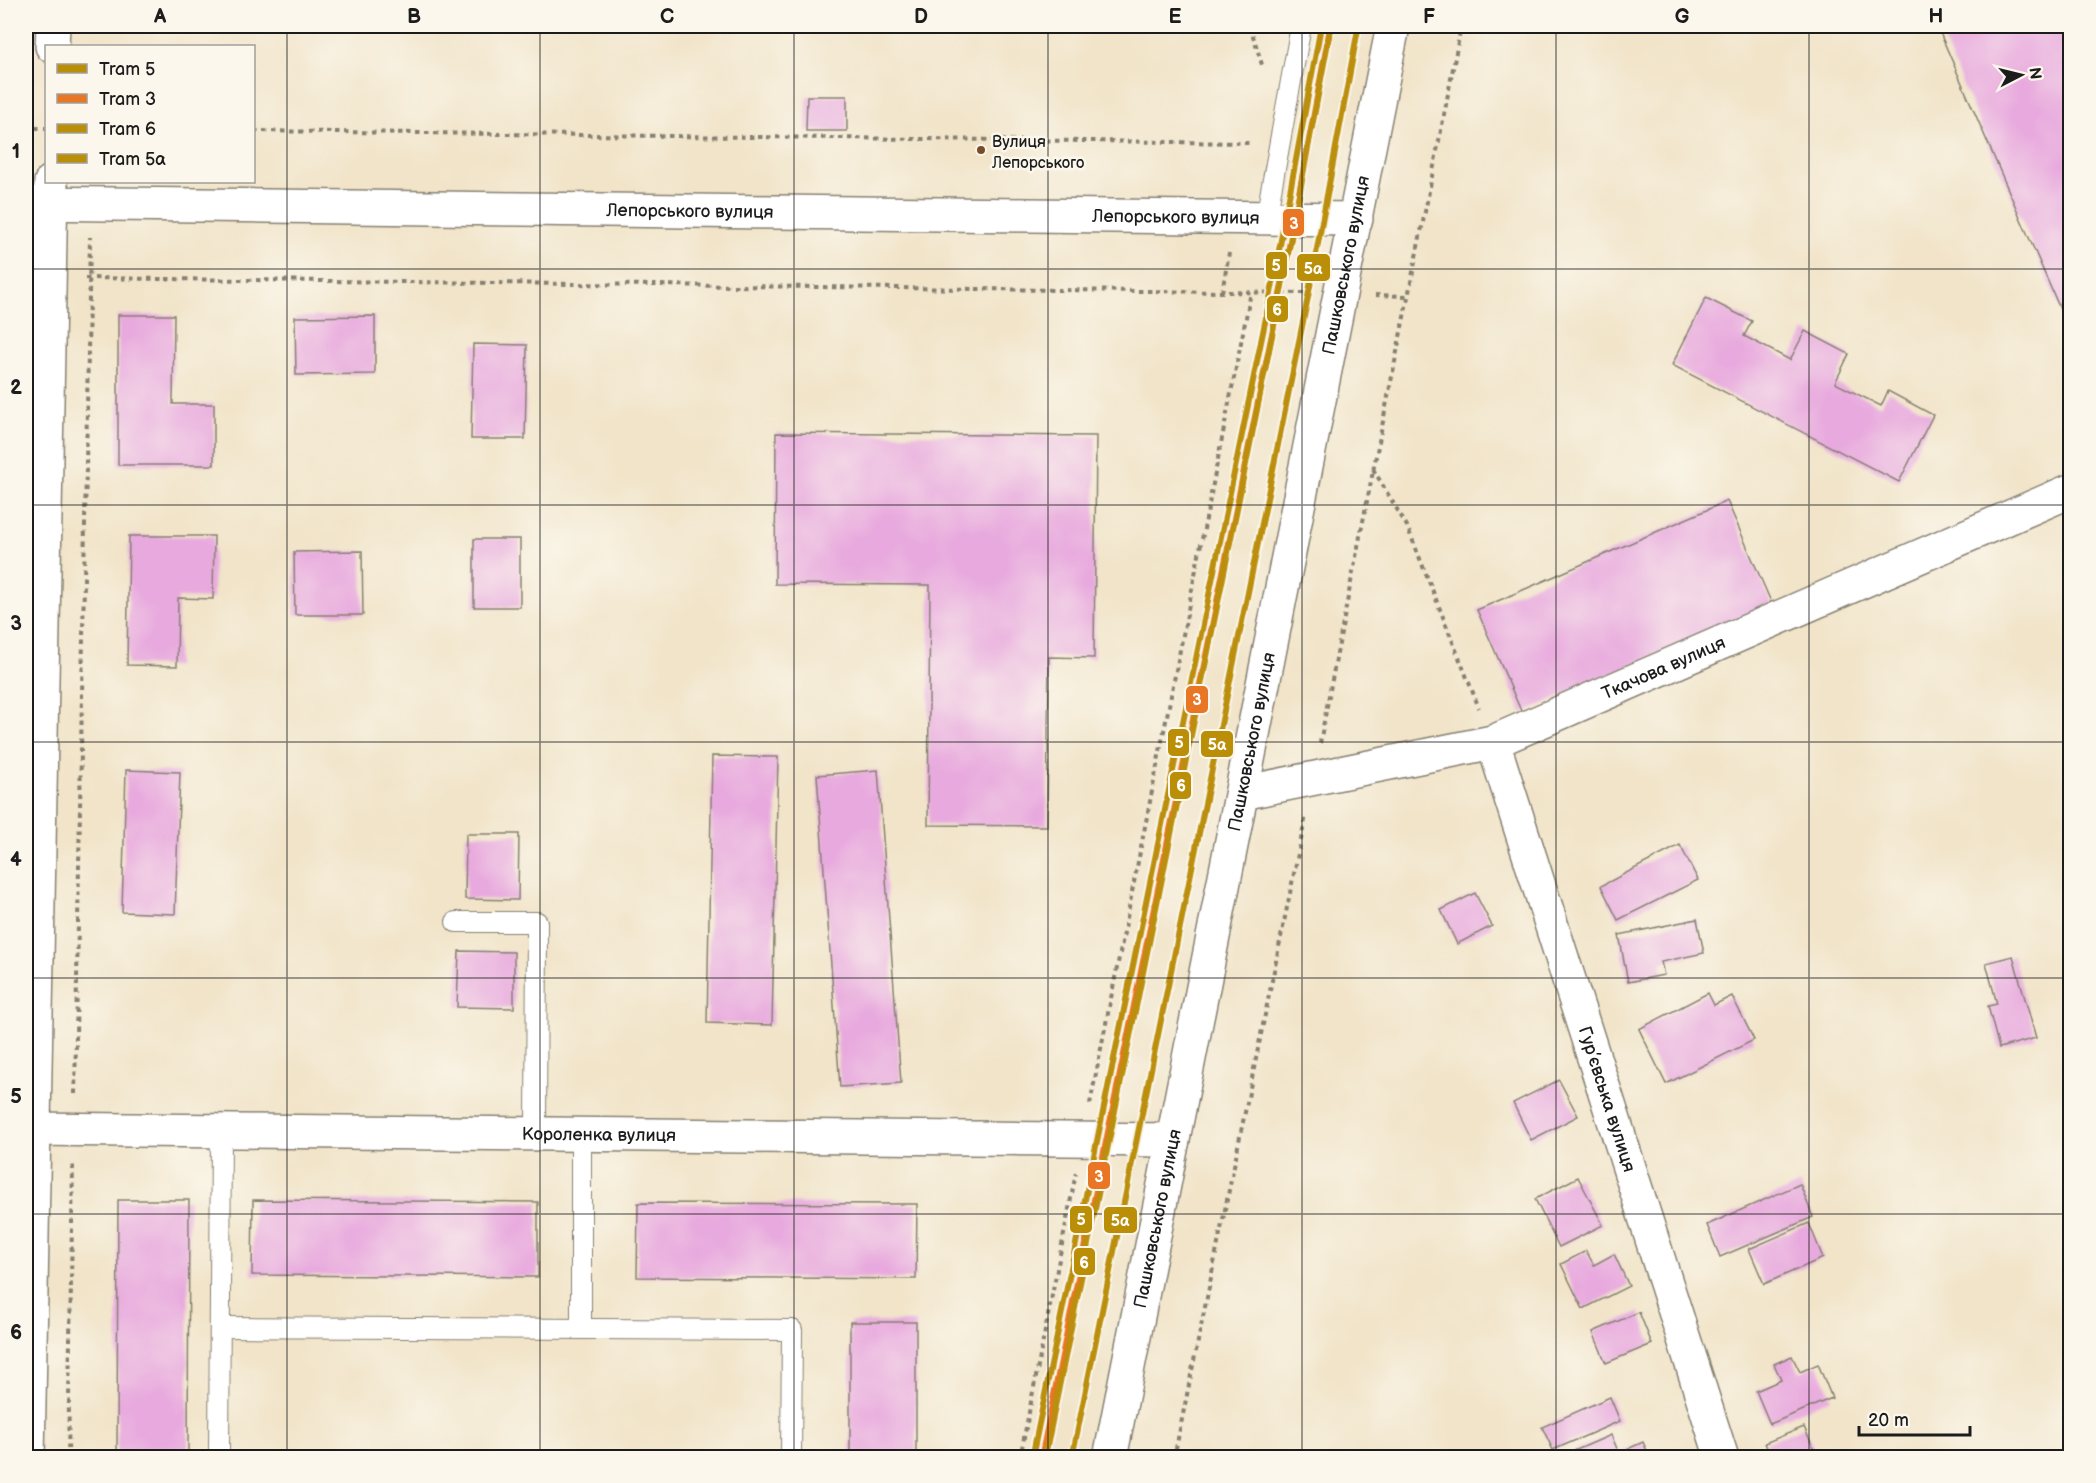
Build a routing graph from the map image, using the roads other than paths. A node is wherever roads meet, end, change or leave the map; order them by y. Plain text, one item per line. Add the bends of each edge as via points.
1 (53, 26) edge
2 (1301, 26) edge
3 (1393, 26) edge
4 (52, 45) edge
5 (42, 196) edge
6 (1266, 218) junction
7 (1356, 219) junction
8 (2070, 491) edge
9 (1493, 742) junction
10 (1242, 793) junction
11 (456, 922) dead end
12 (30, 1129) edge
13 (221, 1130) junction
14 (536, 1134) junction
15 (581, 1134) junction
16 (1173, 1140) junction
17 (220, 1327) junction
18 (581, 1329) junction
19 (28, 1458) edge
20 (219, 1458) edge
21 (791, 1458) edge
22 (1110, 1458) edge
23 (1722, 1458) edge

1 - 4 main road
2 - 6 lane
3 - 7 main road, Пашковського вулиця
5 - 6 main road, Лепорського вулиця
5 - 12 main road
6 - 7 main road, Лепорського вулиця
7 - 10 main road, Пашковського вулиця
8 - 9 main road, Ткачова вулиця
9 - 10 main road, Ткачова вулиця
9 - 23 main road, Гур’євська вулиця
10 - 16 main road, Пашковського вулиця
11 - 14 lane via 537,922
12 - 13 main road, Короленка вулиця
12 - 19 main road
13 - 14 main road, Короленка вулиця
13 - 17 lane
14 - 15 main road, Короленка вулиця
15 - 16 main road, Короленка вулиця
15 - 18 lane
16 - 22 main road, Пашковського вулиця
17 - 18 lane
17 - 20 lane
18 - 21 lane via 792,1330

